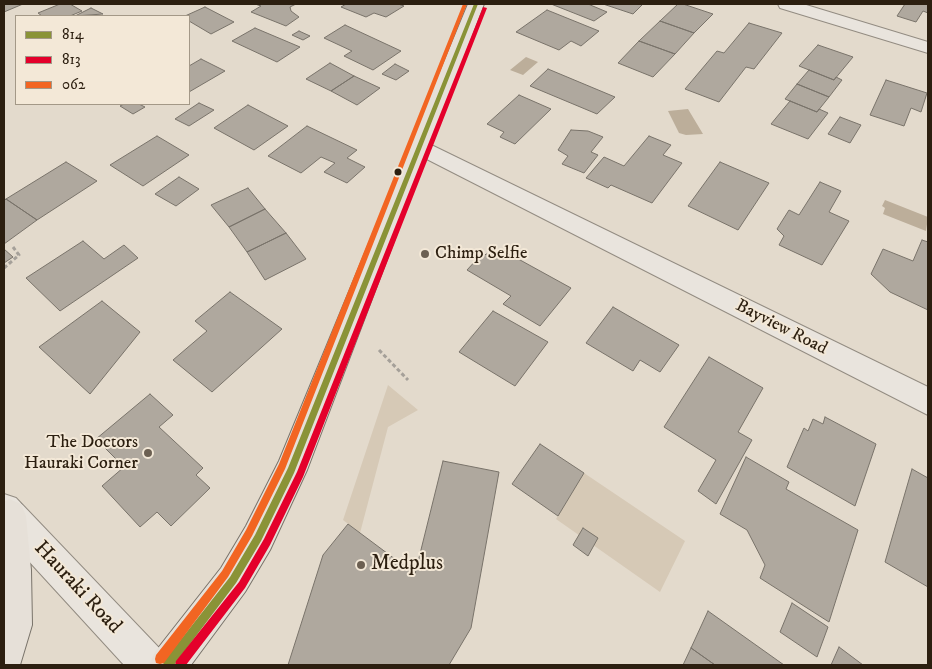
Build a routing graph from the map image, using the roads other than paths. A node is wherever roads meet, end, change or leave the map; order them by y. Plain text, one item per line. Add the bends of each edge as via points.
1 (476, 4) edge
2 (786, 4) edge
3 (928, 48) edge
4 (418, 146) junction
5 (928, 402) edge
6 (7, 513) edge
7 (4, 658) edge
8 (150, 665) edge
9 (168, 665) edge

1 - 4 main road
2 - 3 street
4 - 5 street, Bayview Road
4 - 9 main road via 292,470 233,580
6 - 7 main road via 14,626
6 - 8 street, Hauraki Road

